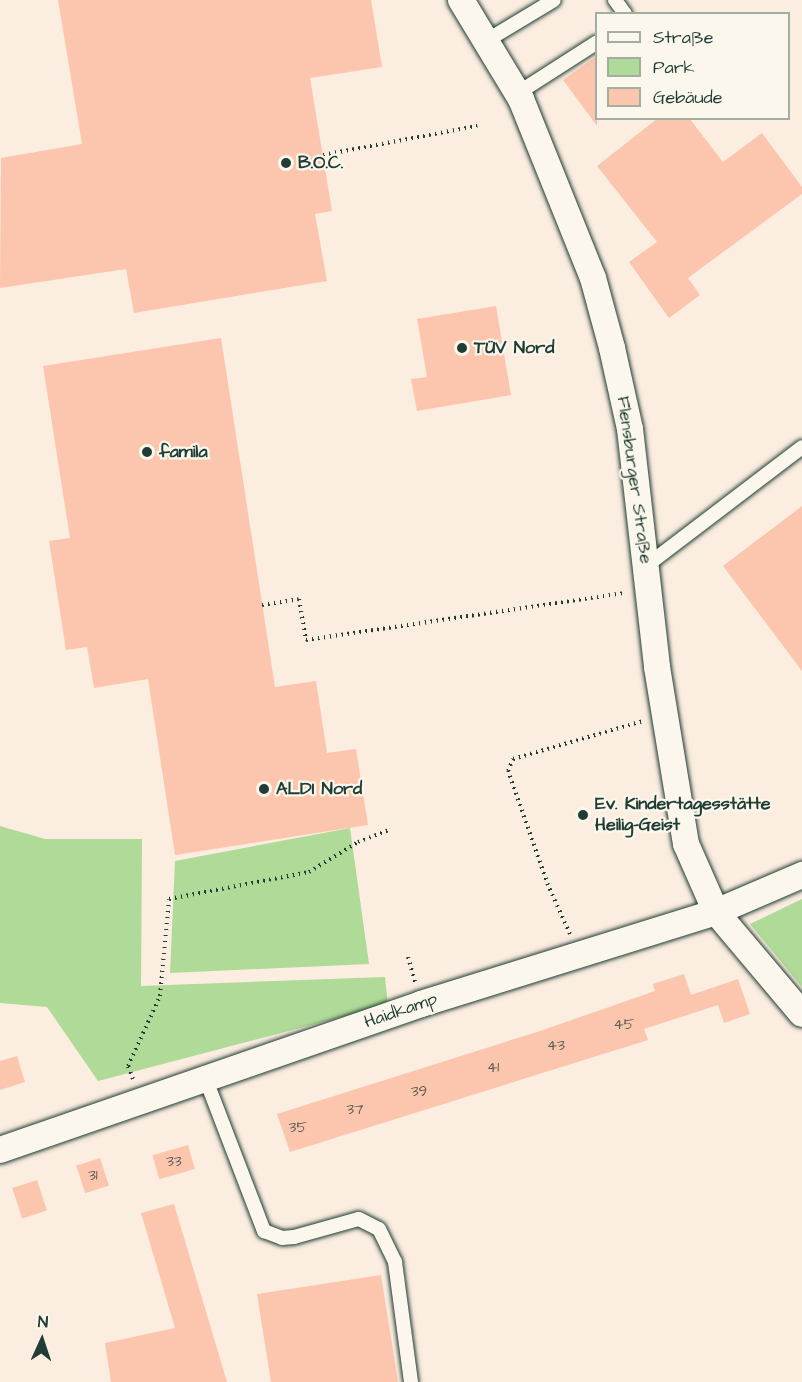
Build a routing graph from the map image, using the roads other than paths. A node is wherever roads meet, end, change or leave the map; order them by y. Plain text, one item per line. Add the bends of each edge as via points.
1 (461, 0) edge
2 (554, 0) edge
3 (486, 41) junction
4 (595, 44) edge
5 (518, 93) junction
6 (802, 447) edge
7 (648, 578) junction
8 (802, 875) edge
9 (716, 912) junction
10 (802, 1014) edge
11 (206, 1080) junction
12 (0, 1150) edge
13 (411, 1382) edge

1 - 3 street, Flensburger Straße
2 - 3 lane
3 - 5 street, Flensburger Straße
4 - 5 lane
5 - 7 street, Flensburger Straße via 570,217 599,301 630,429
6 - 7 lane
7 - 9 street, Flensburger Straße via 664,715 687,844
8 - 9 street, Haidkamp
9 - 10 street, Flensburger Straße
9 - 11 street, Haidkamp via 421,1004
11 - 12 street, Haidkamp
11 - 13 lane via 264,1231 282,1238 294,1237 359,1220 379,1229 395,1262

